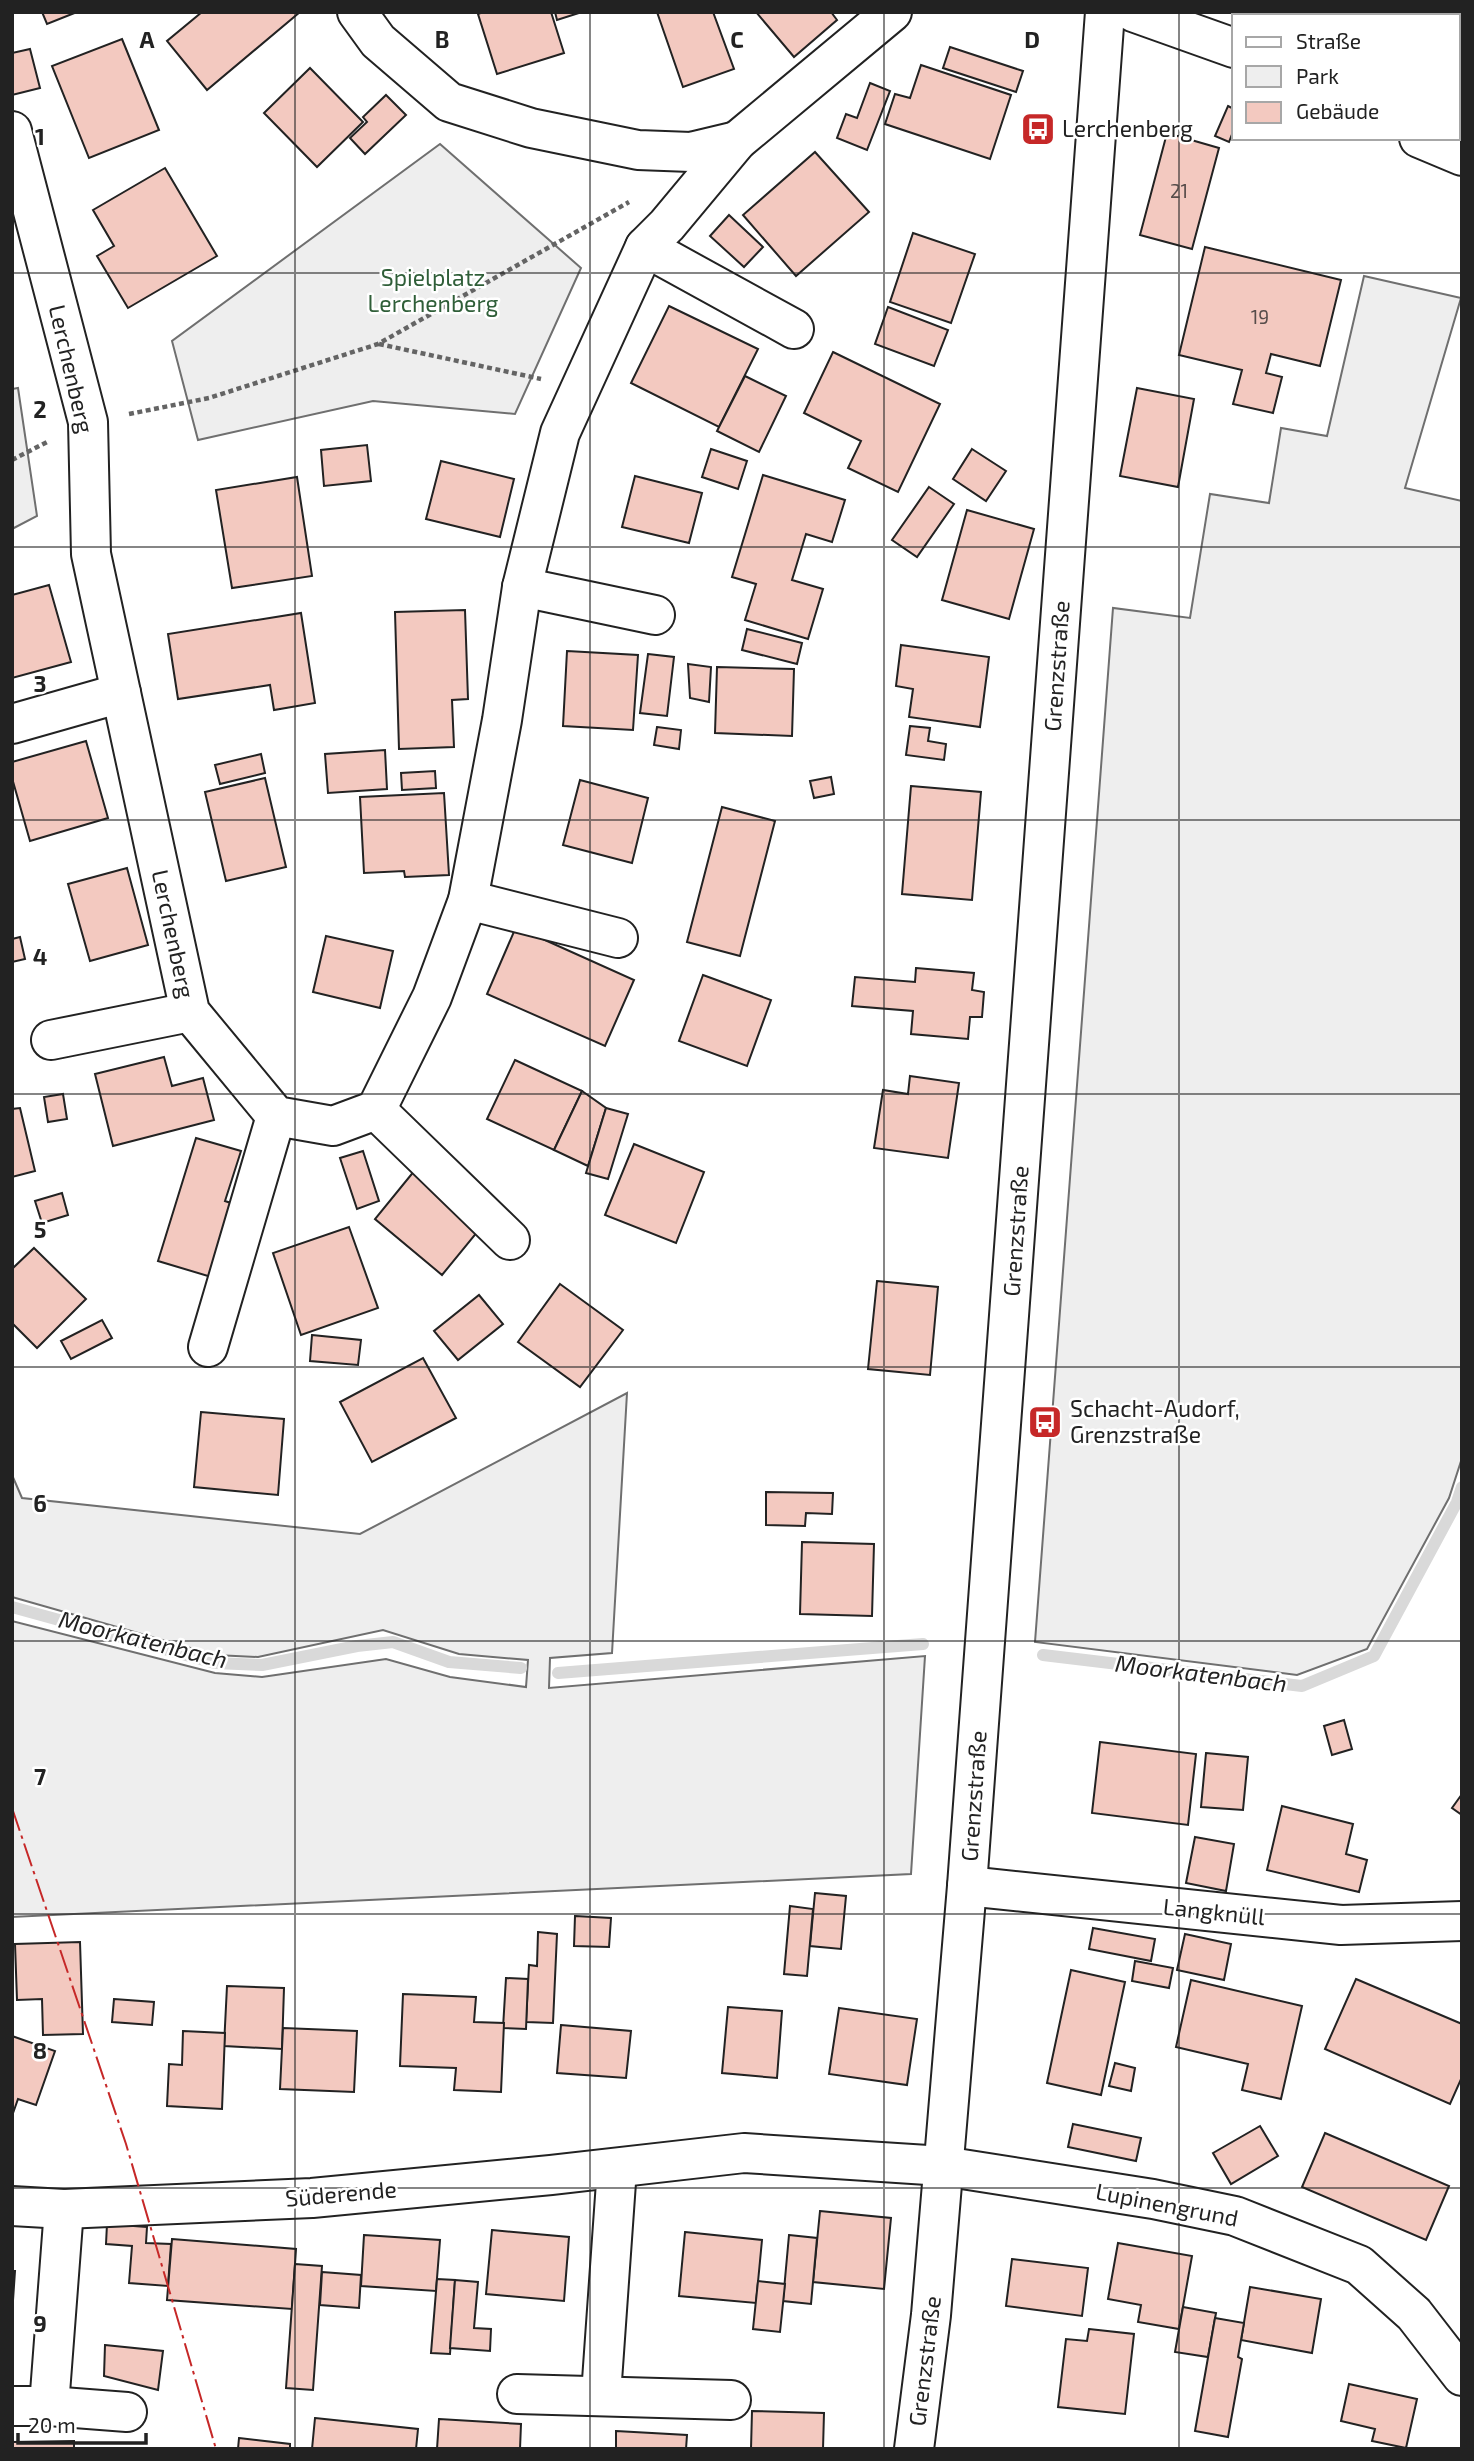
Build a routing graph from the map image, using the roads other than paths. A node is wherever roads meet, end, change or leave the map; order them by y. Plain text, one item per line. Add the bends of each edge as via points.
1 (357, 12) edge
2 (892, 12) edge
3 (1105, 12) edge
4 (1133, 12) edge
5 (1232, 47) edge
6 (12, 131) edge
7 (1424, 140) edge
8 (737, 141) junction
9 (1462, 156) edge
10 (22, 206) edge
11 (645, 247) junction
12 (794, 329) dead end
13 (522, 587) junction
14 (655, 615) dead end
15 (121, 693) junction
16 (12, 724) edge
17 (468, 900) junction
18 (618, 938) dead end
19 (190, 1012) junction
20 (51, 1041) dead end
21 (376, 1110) junction
22 (276, 1116) junction
23 (510, 1240) dead end
24 (208, 1347) dead end
25 (967, 1886) junction
26 (1462, 1921) edge
27 (943, 2166) junction
28 (617, 2168) junction
29 (12, 2206) edge
30 (64, 2209) junction
31 (1462, 2376) edge
32 (516, 2394) dead end
33 (601, 2395) junction
34 (731, 2400) dead end
35 (31, 2406) edge
36 (127, 2412) dead end
37 (914, 2449) edge

1 - 8 street via 378,41 449,102 531,128 638,150 691,152
2 - 8 street
3 - 25 street, Grenzstraße
4 - 5 street
6 - 10 street, Lerchenberg
7 - 9 street
8 - 11 street
10 - 15 street, Lerchenberg via 88,422 91,554
11 - 12 street
11 - 13 street via 560,433
13 - 14 street
13 - 17 street
15 - 16 street
15 - 19 street, Lerchenberg
17 - 18 street
17 - 21 street via 432,997
19 - 20 street, Lerchenberg
19 - 22 street, Lerchenberg
21 - 22 street via 333,1126
21 - 23 street
22 - 24 street
25 - 26 street, Langknüll via 1341,1925
25 - 27 street, Grenzstraße
27 - 28 street, Süderende via 744,2153
27 - 31 street, Lupinengrund via 1235,2216 1359,2265 1414,2314
27 - 37 street, Grenzstraße via 932,2315
28 - 30 street, Süderende via 312,2197
28 - 33 street
29 - 30 street, Süderende
30 - 35 street
32 - 33 street
33 - 34 street
35 - 36 street

